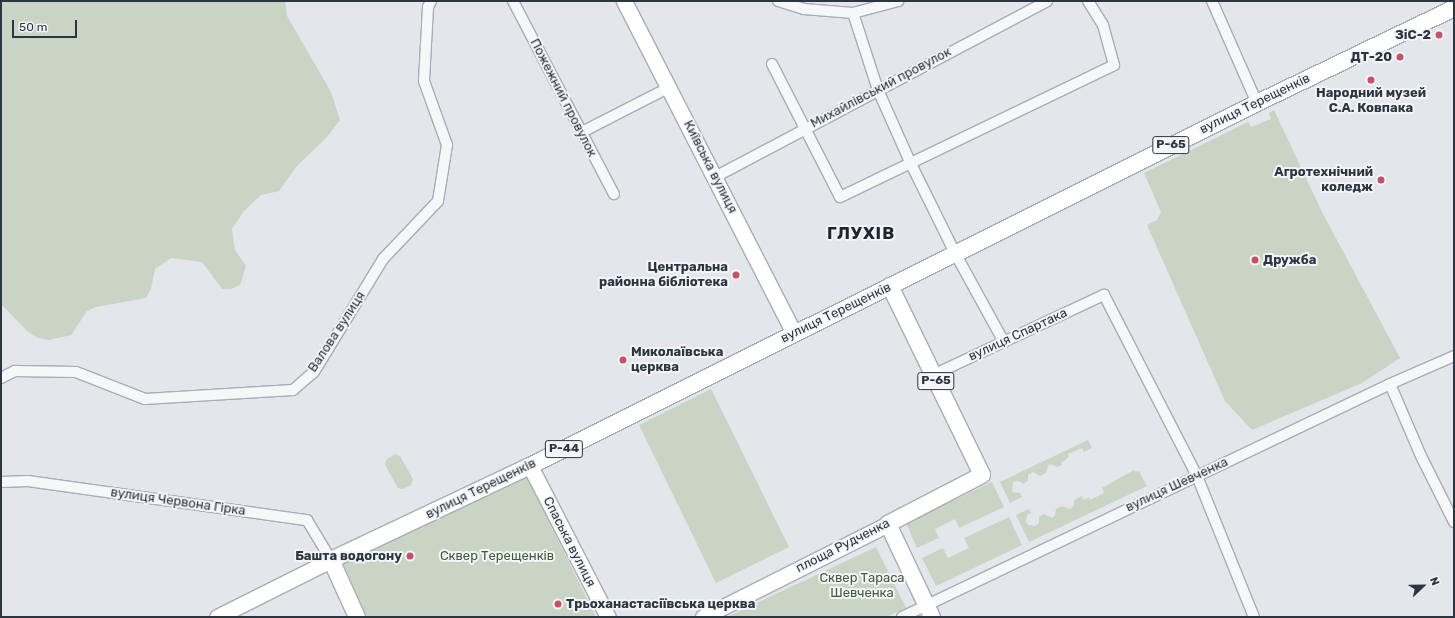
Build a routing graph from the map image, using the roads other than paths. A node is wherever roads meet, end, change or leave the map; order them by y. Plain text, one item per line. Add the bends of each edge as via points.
1 (431, 1) edge
2 (513, 1) edge
3 (624, 1) edge
4 (778, 1) edge
5 (898, 1) edge
6 (1047, 1) edge
7 (1088, 1) edge
8 (1212, 1) edge
9 (1454, 8) edge
10 (853, 13) junction
11 (772, 64) dead end
12 (670, 87) junction
13 (878, 90) junction
14 (1257, 102) junction
15 (804, 129) junction
16 (582, 132) junction
17 (912, 164) junction
18 (715, 177) junction
19 (614, 194) dead end
20 (955, 253) junction
21 (890, 286) junction
22 (794, 333) junction
23 (1004, 342) junction
24 (1454, 356) edge
25 (933, 375) junction
26 (1, 378) edge
27 (1390, 384) junction
28 (530, 466) junction
29 (1197, 476) junction
30 (1, 482) edge
31 (1454, 522) edge
32 (888, 524) junction
33 (331, 560) junction
34 (929, 611) edge
35 (217, 617) edge
36 (357, 617) edge
37 (608, 617) edge
38 (703, 617) edge
39 (902, 617) edge
40 (1254, 617) edge

1 - 26 street, Валова вулиця via 428,7 424,81 447,145 438,201 383,259 314,372 293,390 145,399 76,372 15,371
2 - 16 street, Пожежний провулок
3 - 12 street, Київська вулиця
4 - 10 street via 804,9
5 - 10 street
6 - 13 street, Михайлівський провулок
7 - 17 street via 1103,25 1114,65
8 - 14 street
9 - 14 main road, вулиця Терещенків / Р-65
10 - 13 street
11 - 15 street
12 - 16 street
12 - 18 street, Київська вулиця
13 - 15 street, Михайлівський провулок
13 - 17 street
14 - 20 main road, вулиця Терещенків / Р-65
15 - 17 street via 840,197
15 - 18 street, Михайлівський провулок
16 - 19 street, Пожежний провулок
17 - 20 street
18 - 22 street, Київська вулиця
20 - 21 main road, вулиця Терещенків / Р-65
20 - 23 street
21 - 22 main road, вулиця Терещенків / Р-44
21 - 25 main road, Р-65
22 - 28 main road, вулиця Терещенків / Р-44
23 - 25 street, вулиця Спартака
23 - 29 street, вулиця Спартака via 1104,296
24 - 27 street, вулиця Шевченка
25 - 32 main road, площа Рудченка / Р-65 via 982,475
27 - 29 street, вулиця Шевченка
27 - 31 street via 1421,456
28 - 33 main road, вулиця Терещенків / Р-44
28 - 37 street, Спаська вулиця
29 - 34 street, вулиця Шевченка
29 - 40 street
30 - 33 street, вулиця Червона Гірка via 28,481 307,520
32 - 34 main road
32 - 38 street, площа Рудченка
33 - 35 street, вулиця Терещенків
33 - 36 main road
34 - 39 street, вулиця Шевченка

